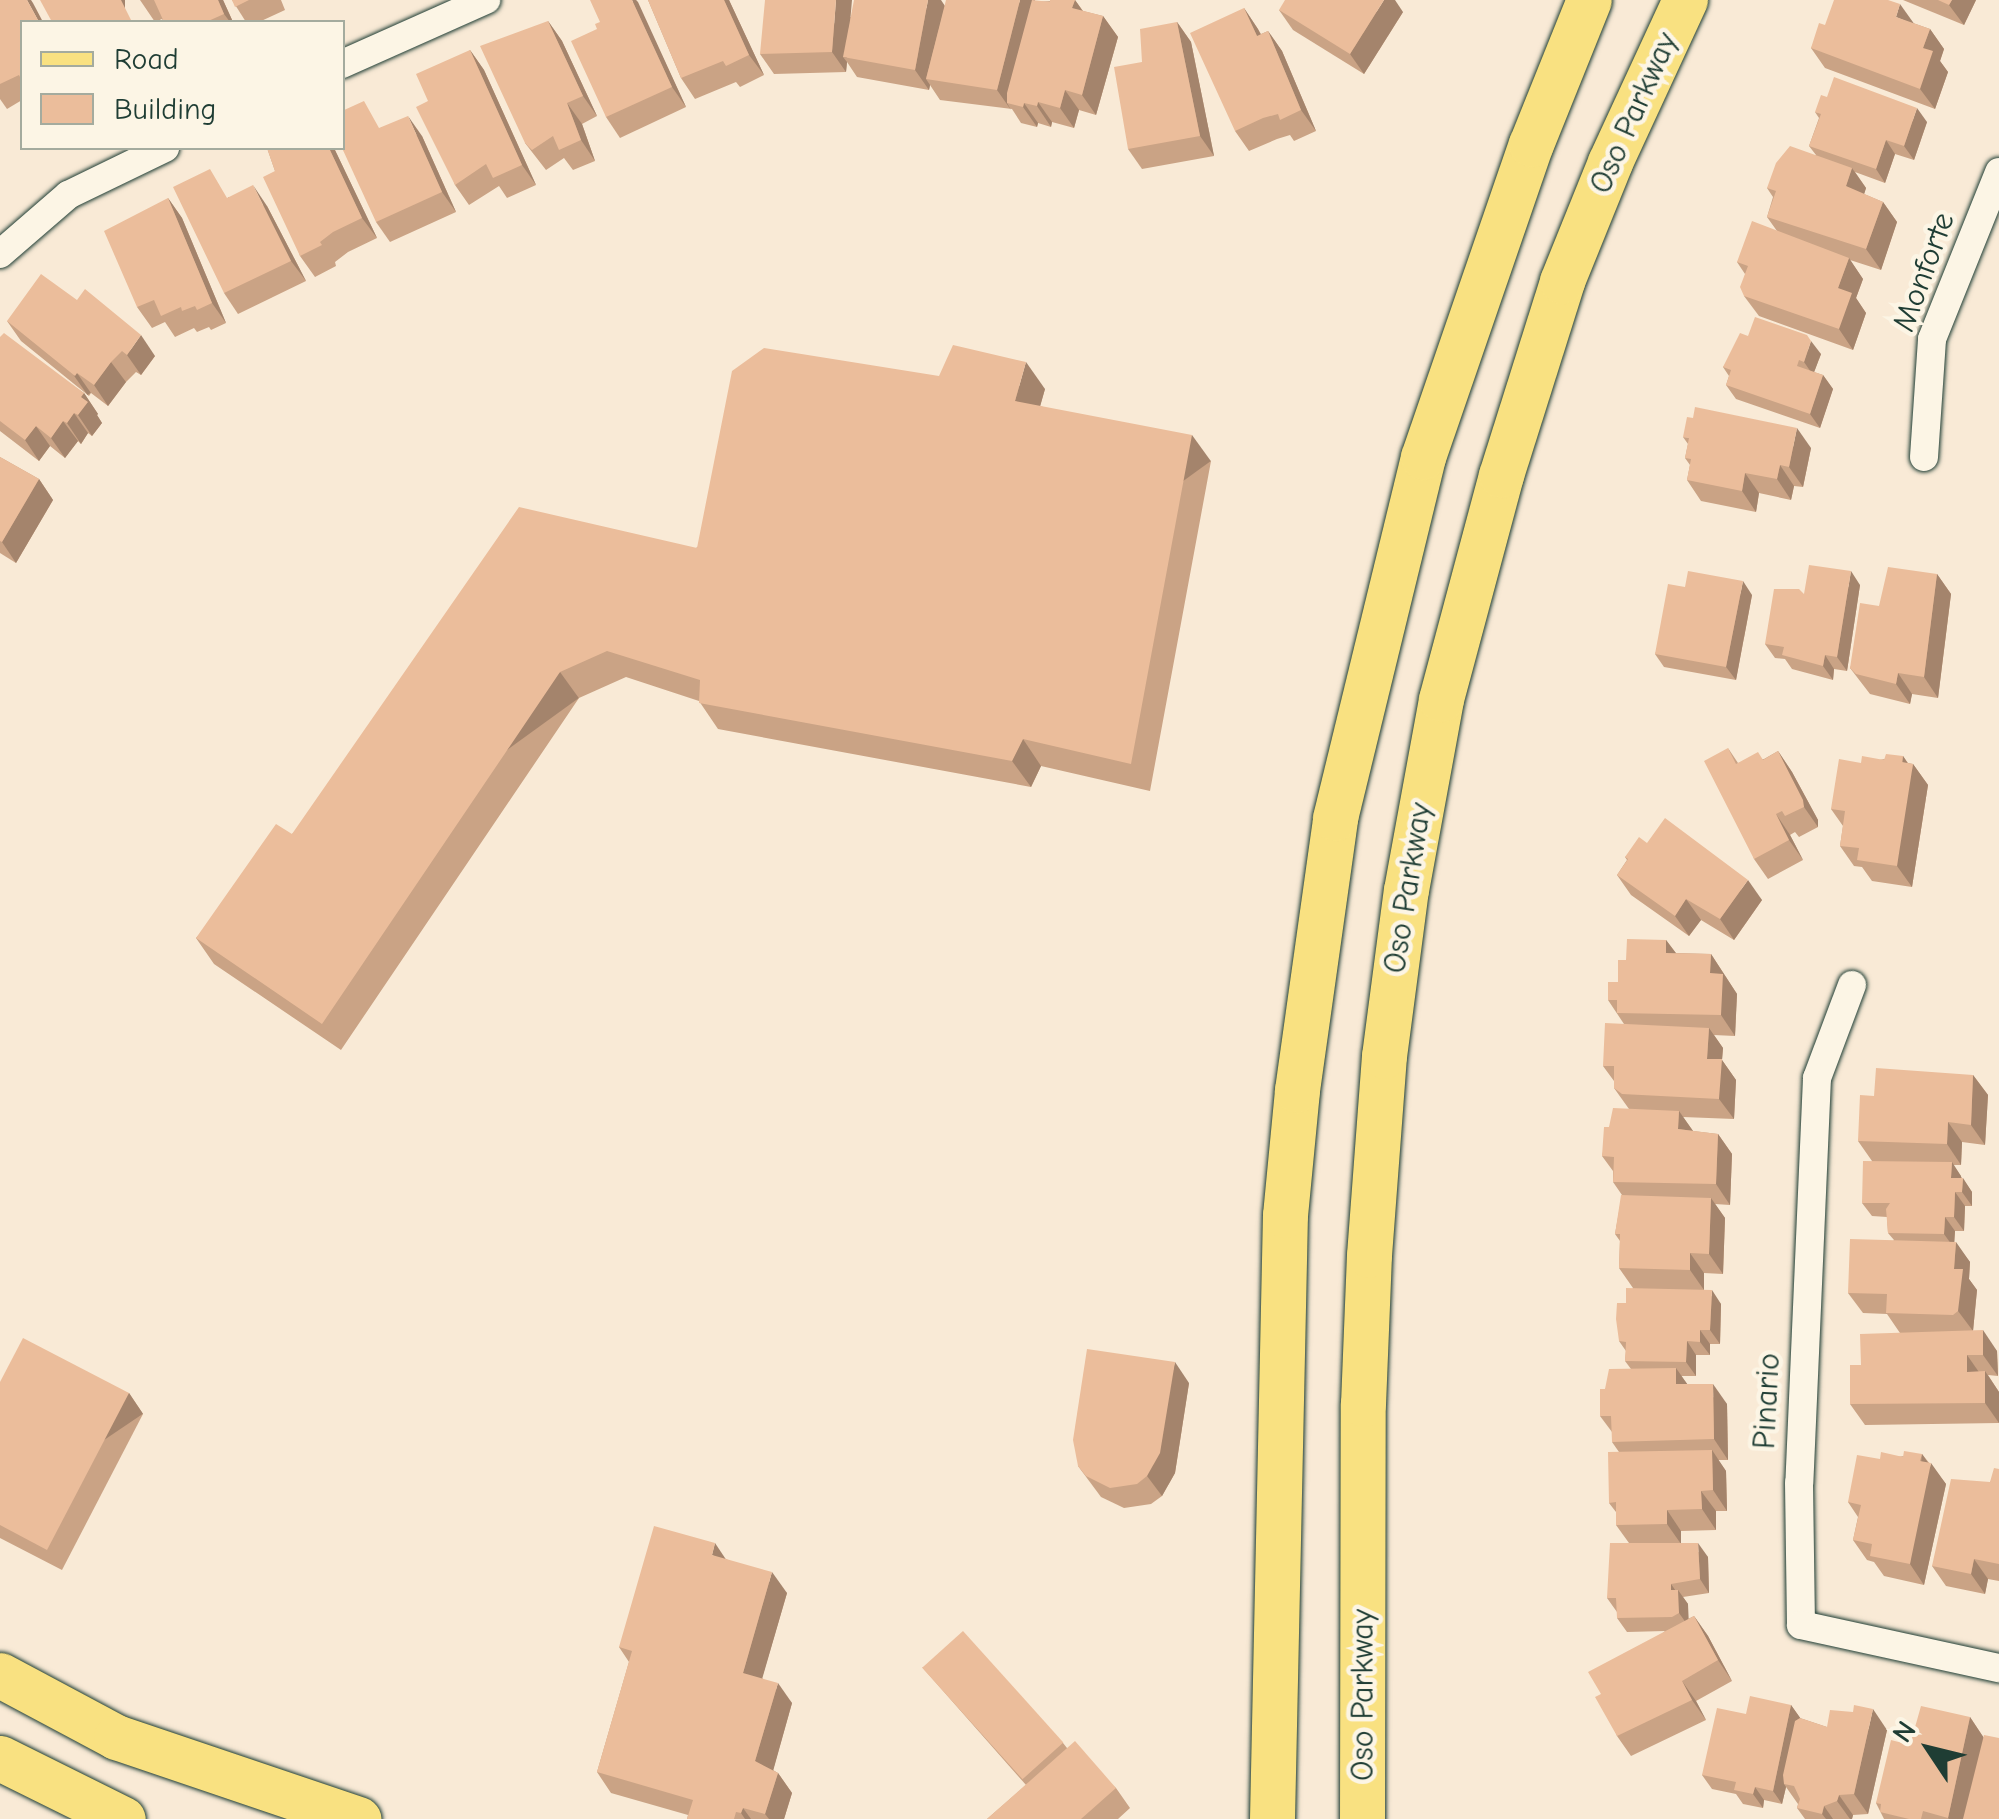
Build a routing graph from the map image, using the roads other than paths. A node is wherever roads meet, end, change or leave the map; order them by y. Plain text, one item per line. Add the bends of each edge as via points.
1 (486, 0) edge
2 (1590, 0) edge
3 (1685, 0) edge
4 (345, 63) edge
5 (161, 150) edge
6 (1999, 172) edge
7 (0, 254) edge
8 (1924, 458) dead end
9 (1852, 985) dead end
10 (1999, 1668) edge
11 (0, 1675) edge
12 (0, 1758) edge
13 (123, 1819) edge
14 (358, 1819) edge
15 (1272, 1819) edge
16 (1362, 1819) edge

1 - 4 street
2 - 15 main road via 1531,144 1423,457 1335,818 1285,1215
3 - 16 main road, Oso Parkway via 1562,281 1500,475 1441,699 1406,890 1384,1056 1369,1255
5 - 7 street via 68,194
6 - 8 street, Monforte via 1932,339
9 - 10 street, Pinario via 1817,1078 1799,1484 1801,1625
11 - 14 main road via 116,1737
12 - 13 main road

